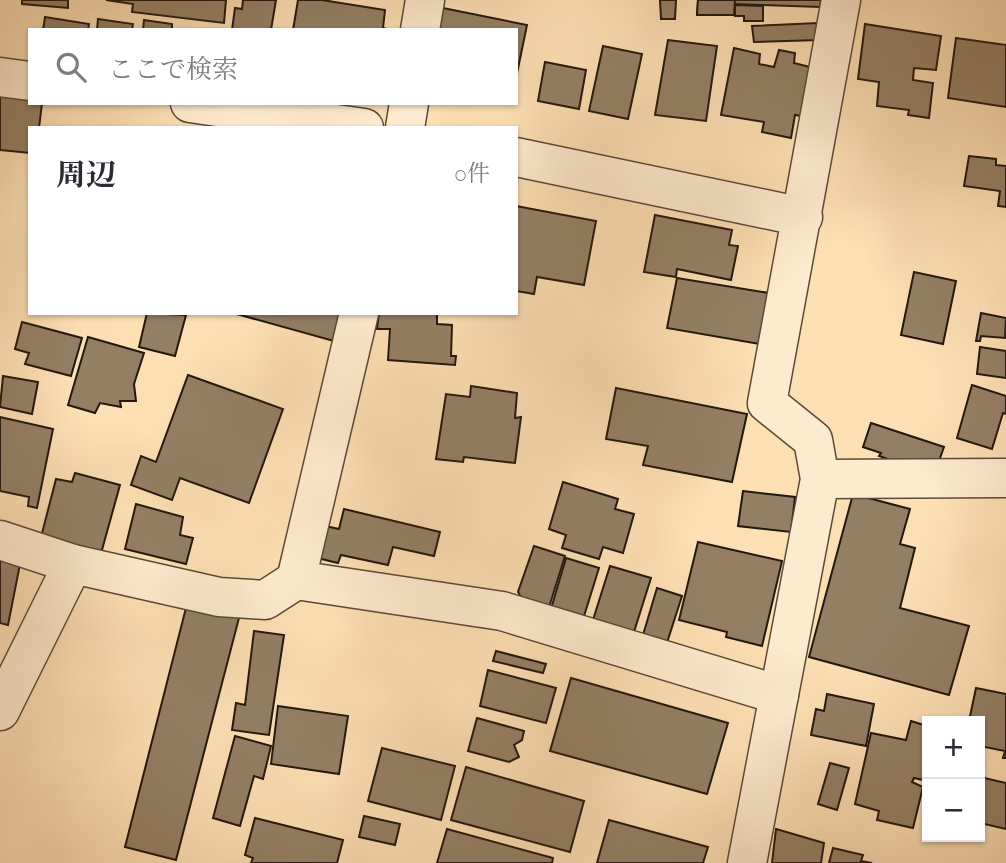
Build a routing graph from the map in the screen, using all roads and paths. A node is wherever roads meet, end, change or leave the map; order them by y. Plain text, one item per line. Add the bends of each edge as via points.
1 (425, 0) edge
2 (841, 0) edge
3 (420, 28) edge
4 (0, 77) edge
5 (28, 81) edge
6 (204, 105) edge
7 (409, 105) edge
8 (351, 126) edge
9 (405, 126) edge
10 (518, 157) edge
11 (803, 217) junction
12 (359, 315) edge
13 (1006, 478) edge
14 (820, 479) junction
15 (0, 540) edge
16 (73, 565) junction
17 (296, 580) junction
18 (779, 695) junction
19 (0, 711) edge
20 (747, 863) edge

1 - 3 street
2 - 11 street
4 - 5 street
6 - 8 street
7 - 9 street
10 - 11 street
11 - 14 street via 767,403 813,440
12 - 17 street
13 - 14 street
14 - 18 street
15 - 16 street
16 - 17 street via 219,597 265,600
16 - 19 street
17 - 18 street via 502,611
18 - 20 street

